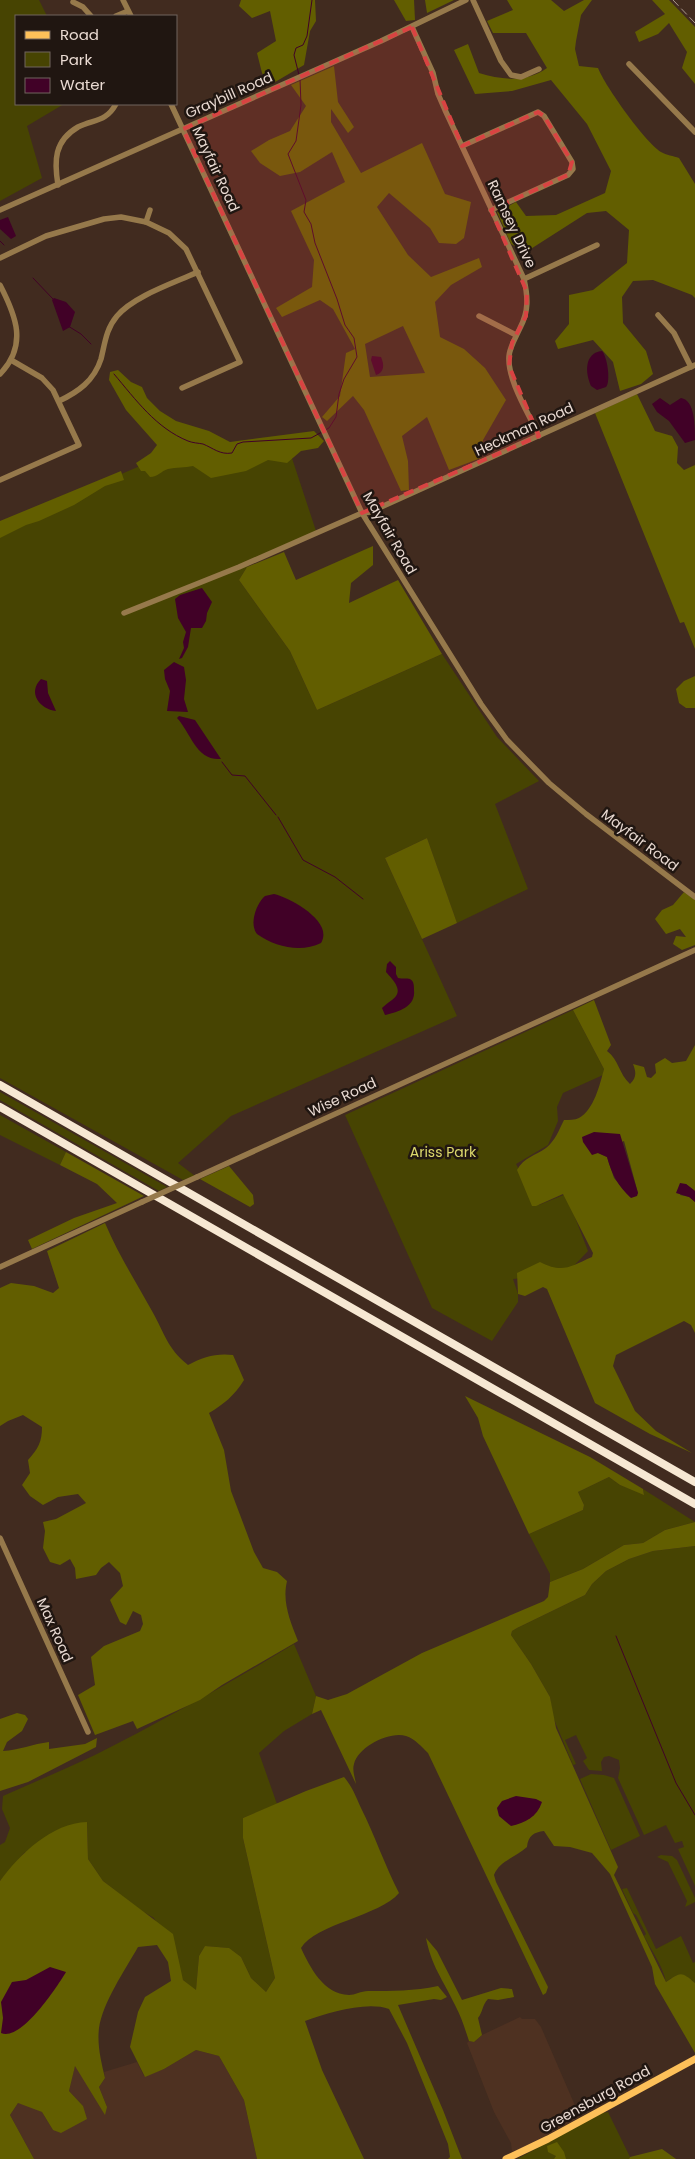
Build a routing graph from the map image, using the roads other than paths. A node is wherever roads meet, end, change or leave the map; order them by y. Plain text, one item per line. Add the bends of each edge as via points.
1 (123, 0) edge
2 (466, 0) edge
3 (473, 0) edge
4 (72, 2) dead end
5 (129, 14) edge
6 (90, 15) edge
7 (412, 27) junction
8 (629, 64) dead end
9 (539, 69) dead end
10 (115, 105) edge
11 (171, 105) edge
12 (183, 130) junction
13 (695, 132) edge
14 (462, 146) junction
15 (58, 184) junction
16 (0, 210) edge
17 (150, 210) dead end
18 (491, 210) junction
19 (146, 222) junction
20 (596, 245) dead end
21 (0, 258) edge
22 (198, 272) junction
23 (524, 279) junction
24 (0, 285) edge
25 (658, 315) dead end
26 (479, 316) dead end
27 (516, 336) junction
28 (11, 360) junction
29 (693, 366) edge
30 (0, 374) edge
31 (182, 388) dead end
32 (59, 401) junction
33 (539, 436) junction
34 (0, 480) edge
35 (362, 513) junction
36 (124, 613) dead end
37 (695, 897) edge
38 (695, 950) edge
39 (0, 1085) edge
40 (0, 1108) edge
41 (0, 1267) edge
42 (695, 1482) edge
43 (695, 1504) edge
44 (0, 1538) edge
45 (88, 1732) dead end
46 (695, 2059) edge
47 (506, 2159) edge

1 - 5 street
2 - 7 street, Graybill Road
3 - 9 street via 510,75 521,77
4 - 6 street via 84,7
7 - 12 street, Graybill Road
7 - 14 street, Ramsey Drive
8 - 13 street
10 - 15 street via 111,113 100,120 69,134 58,147 54,163
11 - 12 street, Mayfair Road
12 - 15 street, Graybill Road
12 - 35 street, Mayfair Road
14 - 18 street, Ramsey Drive
14 - 18 street via 538,112 543,114 573,165 568,174
15 - 16 street, Graybill Road
17 - 19 street
18 - 23 street, Ramsey Drive
19 - 21 street via 121,217 104,219 46,236
19 - 22 street via 181,242
20 - 23 street
22 - 31 street via 240,362
22 - 32 street via 134,302 120,312 108,331 94,374 78,391
23 - 27 street, Ramsey Drive via 527,309
24 - 28 street via 17,325
25 - 29 street via 674,333
26 - 27 street
27 - 33 street, Ramsey Drive via 510,350 510,373
28 - 30 street
28 - 32 street via 42,378
29 - 33 street, Heckman Road
32 - 34 street via 79,445
33 - 35 street, Heckman Road
35 - 36 street, Heckman Road
35 - 37 street, Mayfair Road via 481,704 512,745 580,809
38 - 41 street, Wise Road, bridge
39 - 42 highway
40 - 43 highway
44 - 45 street, Max Road
46 - 47 main road, Greensburg Road

